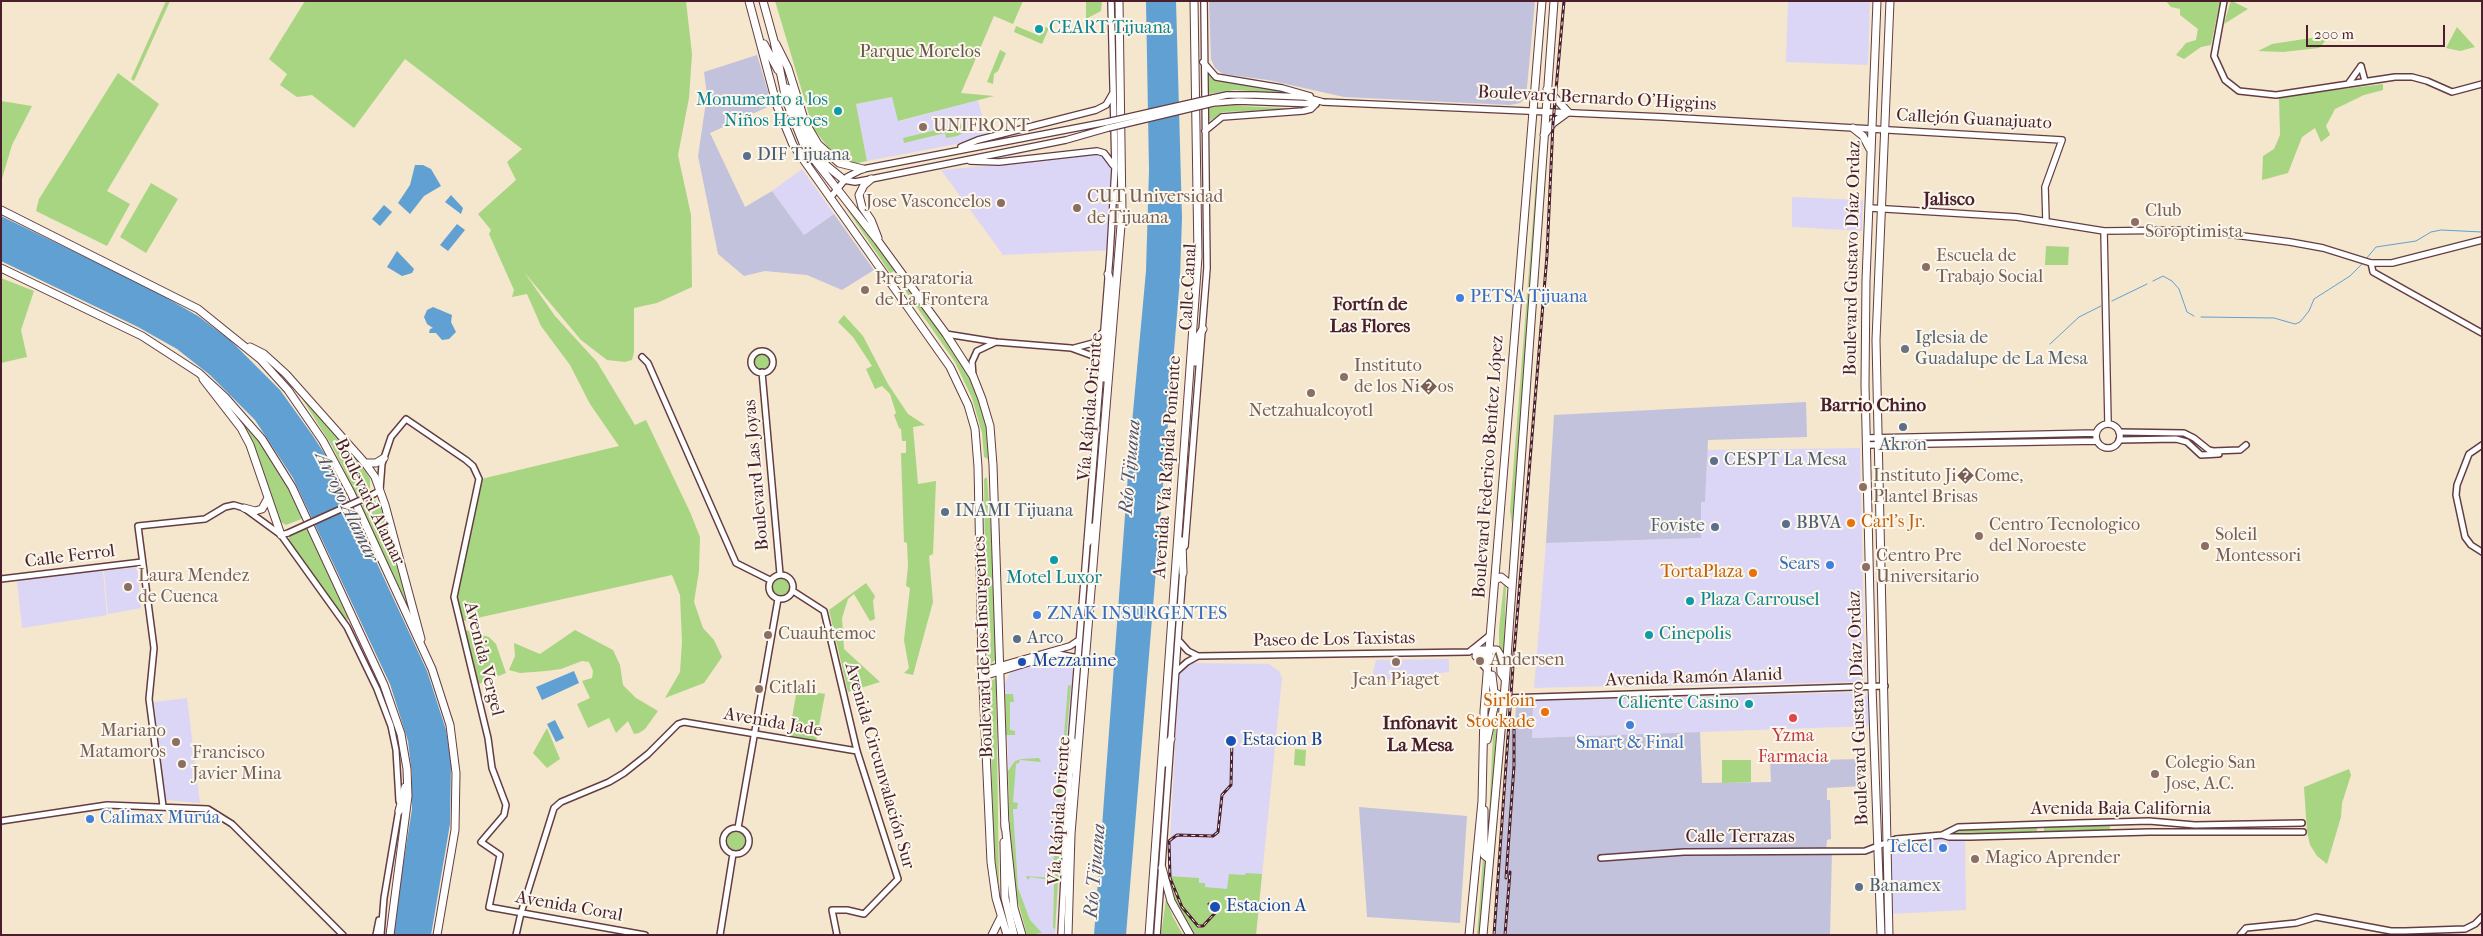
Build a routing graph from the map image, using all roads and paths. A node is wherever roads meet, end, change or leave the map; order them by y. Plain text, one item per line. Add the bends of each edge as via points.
1 (749, 1) edge
2 (763, 1) edge
3 (1111, 1) edge
4 (1119, 1) edge
5 (1194, 1) edge
6 (1204, 1) edge
7 (1542, 1) edge
8 (1554, 1) edge
9 (1877, 1) edge
10 (1890, 1) edge
11 (2223, 1) edge
12 (758, 32) junction
13 (774, 41) junction
14 (1203, 62) junction
15 (782, 78) junction
16 (2365, 81) junction
17 (2348, 84) junction
18 (2482, 84) edge
19 (1114, 86) junction
20 (1546, 89) junction
21 (1316, 102) junction
22 (1532, 111) junction
23 (1545, 112) junction
24 (1568, 112) junction
25 (1108, 125) junction
26 (1853, 128) junction
27 (1871, 129) junction
28 (1884, 130) junction
29 (1205, 131) junction
30 (1544, 136) junction
31 (954, 150) junction
32 (1872, 155) junction
33 (960, 160) junction
34 (1114, 168) junction
35 (863, 169) junction
36 (871, 179) junction
37 (844, 180) junction
38 (837, 188) junction
39 (830, 198) junction
40 (1870, 208) junction
41 (1881, 208) junction
42 (1, 210) edge
43 (2046, 221) junction
44 (2104, 231) junction
45 (2482, 240) edge
46 (878, 241) junction
47 (2369, 262) junction
48 (1, 268) edge
49 (1108, 274) junction
50 (889, 278) junction
51 (918, 295) junction
52 (1203, 329) junction
53 (1102, 333) junction
54 (2482, 333) edge
55 (946, 334) junction
56 (996, 342) junction
57 (244, 344) junction
58 (1071, 348) junction
59 (642, 357) dead end
60 (1100, 366) junction
61 (199, 372) junction
62 (762, 372) junction
63 (973, 376) junction
64 (1108, 388) junction
65 (2108, 423) junction
66 (1186, 427) junction
67 (2120, 432) junction
68 (2096, 433) junction
69 (2119, 440) junction
70 (1878, 441) junction
71 (2097, 441) junction
72 (1868, 442) junction
73 (2246, 445) dead end
74 (2482, 445) edge
75 (2229, 450) junction
76 (384, 458) junction
77 (365, 463) junction
78 (1101, 465) junction
79 (377, 492) junction
80 (268, 498) junction
81 (1181, 504) junction
82 (244, 508) junction
83 (285, 534) junction
84 (1088, 542) junction
85 (2482, 552) edge
86 (142, 562) junction
87 (1183, 573) junction
88 (780, 574) junction
89 (1, 578) edge
90 (770, 580) junction
91 (1495, 580) junction
92 (1511, 585) junction
93 (792, 591) junction
94 (778, 599) junction
95 (1493, 610) junction
96 (1492, 632) junction
97 (1078, 640) junction
98 (1180, 642) junction
99 (424, 651) junction
100 (1473, 653) junction
101 (1492, 654) junction
102 (1198, 656) junction
103 (1078, 658) junction
104 (1000, 669) junction
105 (1177, 671) junction
106 (1488, 671) junction
107 (982, 674) junction
108 (1506, 679) junction
109 (1872, 686) junction
110 (1885, 686) junction
111 (1504, 698) junction
112 (754, 734) junction
113 (1170, 740) junction
114 (1072, 741) junction
115 (1484, 750) junction
116 (858, 751) junction
117 (407, 769) junction
118 (1483, 790) junction
119 (1158, 804) junction
120 (163, 806) junction
121 (399, 811) junction
122 (1, 821) edge
123 (1005, 823) junction
124 (2302, 824) dead end
125 (738, 828) junction
126 (2303, 832) dead end
127 (1072, 834) junction
128 (1942, 835) junction
129 (1888, 841) junction
130 (1879, 846) junction
131 (733, 854) junction
132 (1601, 858) dead end
133 (1489, 859) junction
134 (1162, 868) junction
135 (384, 898) junction
136 (489, 907) joint
137 (521, 912) junction
138 (2482, 916) edge
139 (1001, 917) junction
140 (343, 935) edge
141 (376, 935) edge
142 (381, 935) edge
143 (390, 935) edge
144 (437, 935) edge
145 (516, 935) edge
146 (645, 935) edge
147 (720, 935) edge
148 (837, 935) edge
149 (992, 935) edge
150 (1007, 935) edge
151 (1014, 935) edge
152 (1022, 935) edge
153 (1060, 935) edge
154 (1068, 935) edge
155 (1149, 935) edge
156 (1157, 935) edge
157 (1190, 935) edge
158 (1469, 935) edge
159 (1482, 935) edge
160 (1881, 935) edge
161 (1889, 935) edge
162 (2240, 935) edge

1 - 12 main road, Boulevard de los Insurgentes
2 - 13 main road, Boulevard de los Insurgentes
3 - 19 main road
4 - 64 main road, Vía Rápida Oriente via 1122,213
5 - 66 main road, Avenida Vía Rápida Poniente via 1199,242
6 - 14 main road, Calle Canal
7 - 22 main road, Boulevard Federico Benítez López
8 - 20 main road, Boulevard Federico Benítez López
9 - 27 main road, Boulevard Gustavo Díaz Ordaz
10 - 28 main road, Boulevard Gustavo Díaz Ordaz
11 - 17 street via 2214,56 2218,69 2232,87 2276,95
12 - 15 main road
12 - 39 main road, Boulevard de los Insurgentes via 784,127 806,166
13 - 15 main road, Boulevard de los Insurgentes
13 - 35 main road via 788,68 803,117 814,138 839,163
14 - 21 main road via 1216,77 1295,91
14 - 29 main road, Calle Canal
15 - 37 main road via 800,125 812,146 827,166
15 - 38 main road, Boulevard de los Insurgentes via 798,135
16 - 17 street
16 - 17 street via 2361,66
16 - 18 street via 2412,77 2452,92
19 - 31 main road via 1106,104 1096,110 978,140
19 - 34 main road
20 - 23 main road, Boulevard Federico Benítez López
20 - 24 main road
21 - 22 main road, Boulevard Bernardo O'Higgins
21 - 25 main road, Boulevard Bernardo O'Higgins, bridge via 1255,94 1227,95
21 - 29 main road via 1303,112 1222,117
22 - 23 main road, Boulevard Bernardo O'Higgins
22 - 91 main road, Boulevard Federico Benítez López
23 - 24 main road, Boulevard Bernardo O'Higgins
23 - 30 main road, Boulevard Federico Benítez López
24 - 26 main road, Boulevard Bernardo O'Higgins
24 - 30 main road via 1553,122
25 - 31 main road, Boulevard Bernardo O'Higgins
25 - 33 main road, Boulevard Bernardo O'Higgins via 1066,140
26 - 27 main road, Boulevard Bernardo O'Higgins
26 - 32 main road via 1863,136
27 - 28 main road, Callejón Guanajuato
27 - 32 main road, Boulevard Gustavo Díaz Ordaz
28 - 41 main road, Boulevard Gustavo Díaz Ordaz
28 - 43 main road, Callejón Guanajuato via 2062,140 2045,187
29 - 52 main road, Calle Canal via 1207,259
30 - 92 main road, Boulevard Federico Benítez López
31 - 35 main road, Boulevard Bernardo O'Higgins
32 - 40 main road, Boulevard Gustavo Díaz Ordaz
33 - 34 main road via 998,162 1097,150
33 - 36 main road, Boulevard Bernardo O'Higgins
34 - 49 main road
35 - 37 main road, Boulevard Bernardo O'Higgins
36 - 37 main road, Boulevard Bernardo O'Higgins
36 - 46 main road via 859,195
37 - 38 main road, Boulevard Bernardo O'Higgins
38 - 39 main road, Boulevard Bernardo O'Higgins
38 - 46 main road, Boulevard de los Insurgentes
39 - 50 main road, Boulevard de los Insurgentes
40 - 41 main road
40 - 72 main road, Boulevard Gustavo Díaz Ordaz via 1866,280
41 - 43 main road
41 - 70 main road, Boulevard Gustavo Díaz Ordaz via 1876,340
42 - 57 main road, Boulevard Alamar via 198,309
43 - 44 main road
44 - 47 main road via 2195,230 2323,248
44 - 65 main road
45 - 47 main road via 2392,262
46 - 51 main road, Boulevard de los Insurgentes
47 - 54 street via 2374,272
48 - 61 main road via 142,336
49 - 53 main road
49 - 64 main road via 1111,283 1104,377
50 - 51 main road via 903,279
50 - 107 main road, Boulevard de los Insurgentes via 950,368 968,405 975,429
51 - 55 main road, Boulevard de los Insurgentes
52 - 66 main road via 1198,337
52 - 87 main road, Calle Canal
53 - 58 street via 1093,343
53 - 60 main road
55 - 56 street
55 - 63 main road, Boulevard de los Insurgentes
56 - 58 street
56 - 63 street via 977,351 972,362
57 - 77 main road via 274,362
57 - 99 main road, Boulevard Alamar via 288,390 323,440
58 - 60 street via 1093,356
59 - 90 street via 648,363 736,563
60 - 84 main road
61 - 80 main road via 210,391 242,428
61 - 117 main road via 250,424 292,487 388,694 401,734
62 - 62 street via 769,370 772,364 772,357 764,351 755,353 751,362 753,368
62 - 88 street, Boulevard Las Joyas
63 - 104 main road, Boulevard de los Insurgentes via 991,433
64 - 78 main road, Vía Rápida Oriente
65 - 67 main road
65 - 68 main road via 2100,426
66 - 81 main road, Avenida Vía Rápida Poniente
67 - 69 main road
67 - 75 street via 2184,433 2209,450
68 - 70 main road
68 - 71 main road
69 - 71 main road via 2108,448
69 - 75 street via 2181,440 2201,455 2221,454
70 - 71 main road
70 - 72 main road
70 - 110 main road, Boulevard Gustavo Díaz Ordaz
72 - 109 main road, Boulevard Gustavo Díaz Ordaz
73 - 75 street via 2240,450
74 - 85 street via 2469,454 2457,485 2456,501 2465,537
76 - 77 main road
76 - 79 street
76 - 136 street, Avenida Vergel via 391,438 406,419 466,460 479,479 454,597 488,738 492,768 506,805 504,815 481,842 500,855
77 - 79 main road
78 - 84 main road via 1092,535
78 - 127 main road, Vía Rápida Oriente
79 - 83 street, bridge
79 - 99 main road
80 - 82 main road via 258,511
80 - 83 main road
81 - 87 main road
81 - 119 main road, Avenida Vía Rápida Poniente
82 - 83 street
82 - 86 street via 230,506 205,519 138,526
83 - 121 street via 347,626 386,709 396,750
84 - 97 main road
86 - 89 street, Calle Ferrol
86 - 120 street via 154,648 149,699
87 - 98 main road, Avenida Vía Rápida Poniente
88 - 90 street
88 - 93 street via 791,579
90 - 94 street via 770,592
91 - 92 main road via 1501,577
91 - 95 main road, Boulevard Federico Benítez López
92 - 108 main road, Boulevard Federico Benítez López
93 - 94 street via 787,598
93 - 116 street, Avenida Circunvalación Sur via 824,611
94 - 112 street
95 - 96 main road, Boulevard Federico Benítez López
95 - 101 main road via 1496,621
96 - 100 street
96 - 101 main road, Boulevard Federico Benítez López
97 - 103 main road
97 - 104 main road via 1070,646
98 - 102 street
98 - 105 main road, Avenida Vía Rápida Poniente
99 - 144 main road, Boulevard Alamar via 450,725 456,773 455,830
100 - 101 main road
100 - 102 street, Paseo de Los Taxistas
100 - 106 street
101 - 106 main road, Boulevard Federico Benítez López
101 - 108 main road via 1499,652 1501,673
101 - 111 main road via 1492,689
102 - 105 street
103 - 104 main road via 1057,654
103 - 114 main road
104 - 107 main road
104 - 123 main road, Boulevard de los Insurgentes
105 - 113 main road, Avenida Vía Rápida Poniente
106 - 115 main road, Boulevard Federico Benítez López
107 - 139 main road, Boulevard de los Insurgentes via 990,862
108 - 111 main road, Boulevard Federico Benítez López
109 - 110 street, Avenida Ramón Alanid
109 - 111 street, Avenida Ramón Alanid
109 - 130 main road, Boulevard Gustavo Díaz Ordaz
110 - 129 main road, Boulevard Gustavo Díaz Ordaz
111 - 115 main road via 1494,707
111 - 133 main road, Boulevard Federico Benítez López
112 - 116 street, Avenida Jade
112 - 125 street
112 - 137 street, Avenida Jade via 684,722 675,726 648,754 618,777 561,802 554,808
113 - 119 main road
113 - 134 main road, Avenida Vía Rápida Poniente
114 - 127 main road via 1069,823
114 - 153 main road
115 - 118 main road, Boulevard Federico Benítez López
116 - 148 street, Avenida Circunvalación Sur via 898,879 864,914 832,910
117 - 121 main road
117 - 143 main road via 406,821
118 - 133 main road via 1484,854
118 - 158 main road, Boulevard Federico Benítez López
119 - 155 main road, Avenida Vía Rápida Poniente
120 - 122 street via 107,805
120 - 140 street via 208,809 225,818
121 - 135 street
123 - 151 main road, Boulevard de los Insurgentes via 1005,898
123 - 152 main road via 1014,908
124 - 128 street, Avenida Baja California via 2195,825 2148,820 1958,827
125 - 131 street via 727,831 723,837 726,849
125 - 131 street via 745,832 749,842 744,851
126 - 128 street, Avenida Baja California via 2149,832 1959,838
127 - 154 main road, Vía Rápida Oriente
128 - 129 street, Avenida Baja California
129 - 130 street, Avenida Baja California
129 - 161 main road, Boulevard Gustavo Díaz Ordaz
130 - 132 street, Calle Terrazas via 1865,851 1684,852
130 - 160 main road, Boulevard Gustavo Díaz Ordaz
131 - 147 street
133 - 159 main road, Boulevard Federico Benítez López
134 - 156 main road, Avenida Vía Rápida Poniente
134 - 157 main road via 1170,901
135 - 141 street
135 - 142 street
136 - 137 street, Avenida Coral
137 - 145 street
137 - 146 street, Avenida Coral
138 - 162 street via 2466,929 2405,931 2316,917 2246,928
139 - 149 main road
139 - 150 main road, Boulevard de los Insurgentes

